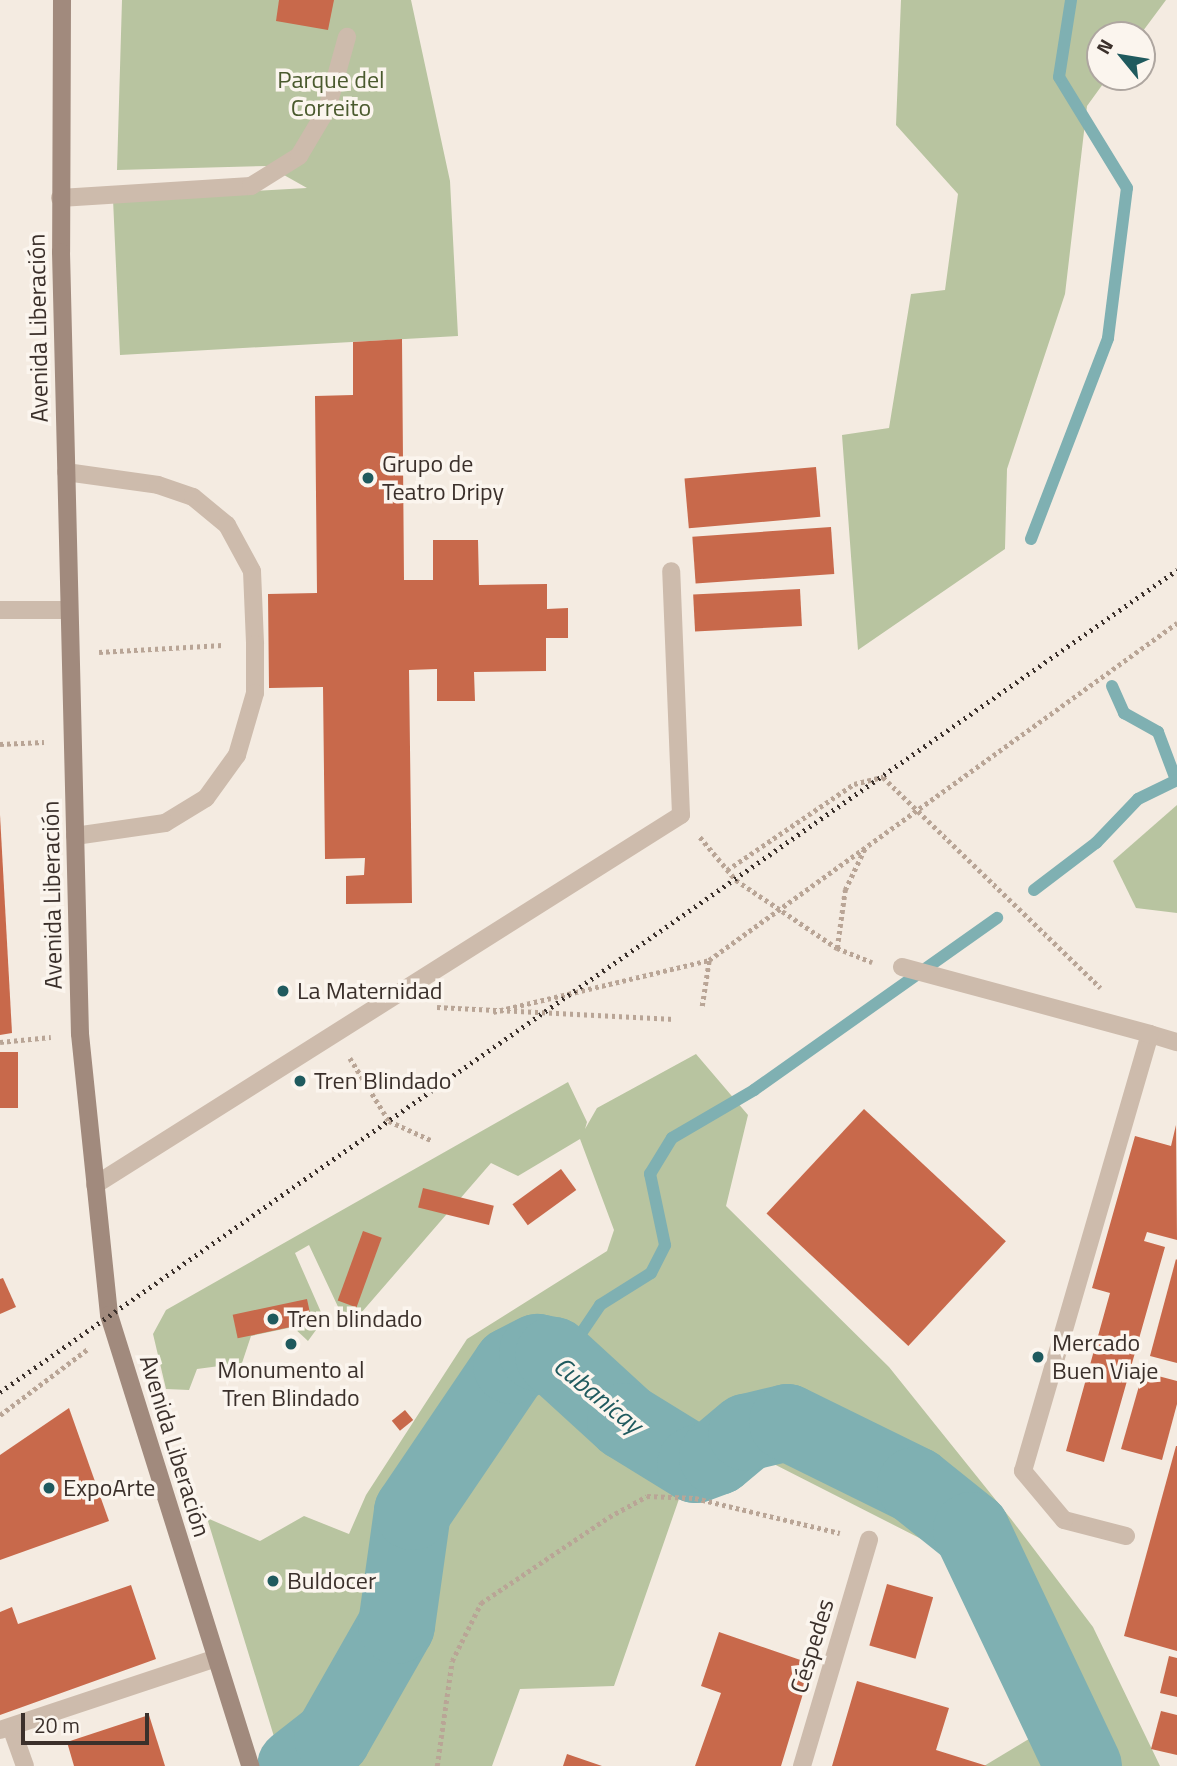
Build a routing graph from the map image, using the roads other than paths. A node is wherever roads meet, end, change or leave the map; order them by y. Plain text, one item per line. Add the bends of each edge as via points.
1 (62, 0) edge
2 (347, 37) dead end
3 (60, 198) junction
4 (66, 472) junction
5 (671, 571) dead end
6 (0, 610) edge
7 (69, 610) junction
8 (75, 836) junction
9 (902, 967) dead end
10 (1150, 1034) junction
11 (1177, 1042) edge
12 (95, 1185) junction
13 (1126, 1536) dead end
14 (869, 1540) road end
15 (214, 1659) junction
16 (6, 1728) edge
17 (25, 1766) edge
18 (250, 1766) edge
19 (802, 1766) edge

1 - 3 main road, Avenida Liberación
2 - 3 street via 327,109 299,156 251,186
3 - 4 main road, Avenida Liberación
4 - 7 main road, Avenida Liberación
4 - 8 street via 158,485 193,497 227,525 252,571 255,643 255,692 237,755 206,799 165,823
5 - 12 street via 681,815
6 - 7 street
7 - 8 main road, Avenida Liberación
8 - 12 main road, Avenida Liberación via 80,1034
9 - 10 street
10 - 11 street
10 - 13 street via 1023,1471 1064,1520
12 - 15 main road, Avenida Liberación via 113,1329
14 - 19 street, Céspedes
15 - 16 street
15 - 18 main road, Avenida Liberación
16 - 17 street

